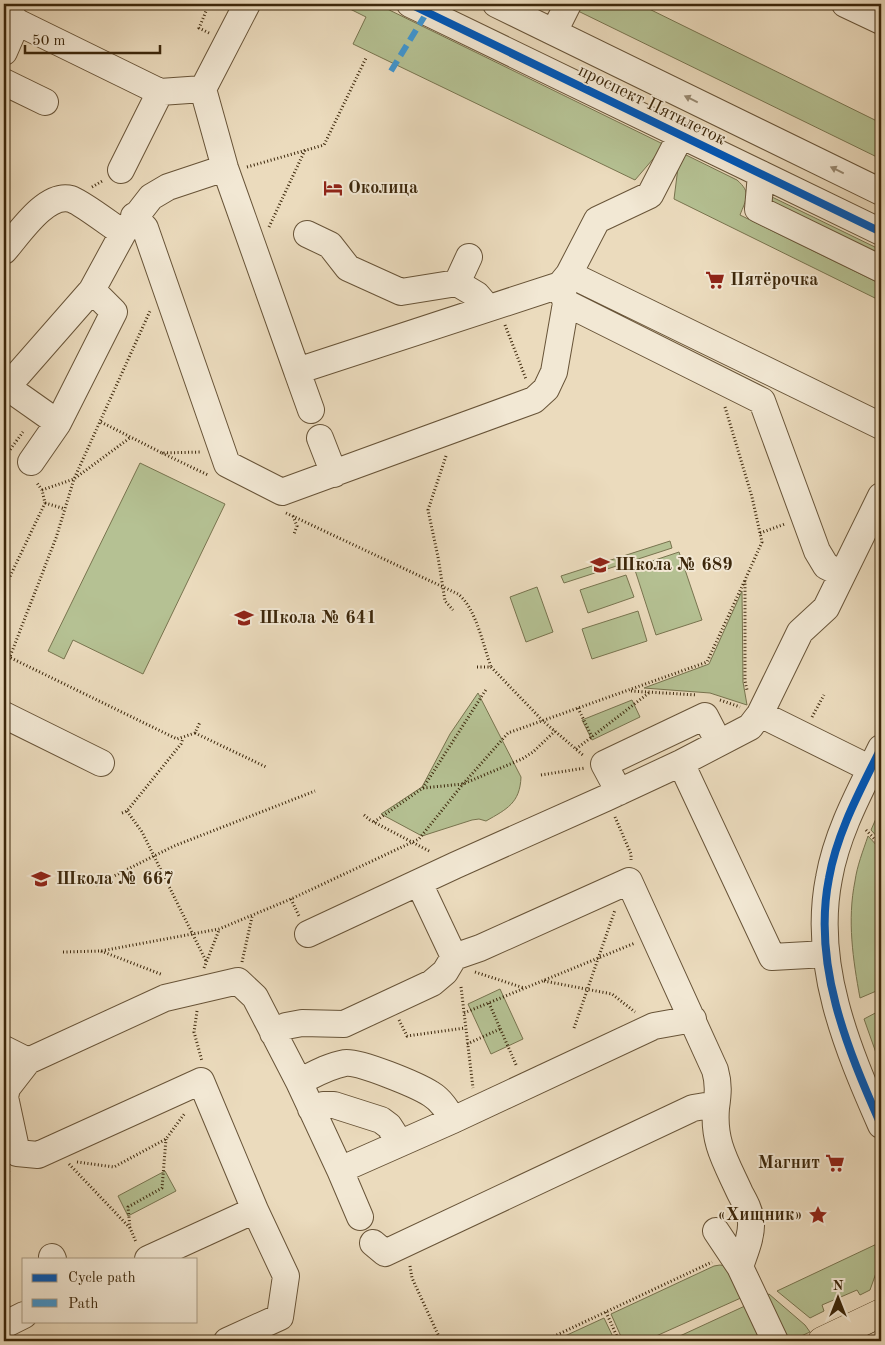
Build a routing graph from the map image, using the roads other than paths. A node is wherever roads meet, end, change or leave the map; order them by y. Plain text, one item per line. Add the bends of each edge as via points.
1 (247, 4) edge
2 (410, 4) edge
3 (496, 4) edge
4 (568, 4) edge
5 (845, 4) edge
6 (10, 14) edge
7 (881, 21) edge
8 (554, 32) junction
9 (4, 52) edge
10 (4, 82) edge
11 (204, 89) junction
12 (160, 92) junction
13 (45, 102) dead end
14 (681, 135) junction
15 (225, 168) junction
16 (121, 170) road end
17 (761, 174) junction
18 (881, 192) edge
19 (129, 225) junction
20 (881, 232) edge
21 (307, 234) dead end
22 (4, 251) edge
23 (468, 257) dead end
24 (881, 269) edge
25 (457, 283) junction
26 (565, 287) junction
27 (92, 290) junction
28 (492, 307) junction
29 (297, 371) junction
30 (777, 374) junction
31 (762, 401) junction
32 (311, 410) dead end
33 (58, 423) junction
34 (881, 426) edge
35 (320, 438) dead end
36 (31, 462) dead end
37 (334, 474) junction
38 (881, 496) edge
39 (842, 574) junction
40 (760, 714) junction
41 (4, 715) edge
42 (719, 743) junction
43 (876, 758) edge
44 (101, 763) dead end
45 (681, 763) junction
46 (613, 795) junction
47 (419, 883) junction
48 (308, 934) dead end
49 (826, 954) junction
50 (456, 962) junction
51 (693, 1019) junction
52 (273, 1033) junction
53 (4, 1049) edge
54 (28, 1061) junction
55 (299, 1082) junction
56 (716, 1108) junction
57 (311, 1109) junction
58 (465, 1114) junction
59 (881, 1126) edge
60 (400, 1143) junction
61 (340, 1170) junction
62 (256, 1210) junction
63 (360, 1217) dead end
64 (716, 1231) dead end
65 (373, 1243) dead end
66 (143, 1251) edge
67 (735, 1260) junction
68 (881, 1314) edge
69 (22, 1317) edge
70 (4, 1324) edge
71 (278, 1329) edge
72 (227, 1341) edge
73 (775, 1341) edge
74 (822, 1341) edge

1 - 11 street
2 - 14 street, проспект Пятилеток
3 - 8 street, проспект Пятилеток
4 - 8 street
5 - 7 street
6 - 9 street
6 - 12 street
18 -> 8 street, проспект Пятилеток
10 - 13 street
11 - 12 street
11 - 15 street
12 - 16 street
14 - 17 street, проспект Пятилеток
14 - 26 street via 650,195 597,220
15 - 19 street via 168,187 151,197
15 - 29 street
17 - 20 street, проспект Пятилеток
17 - 24 street via 758,208
19 - 22 street via 72,199 58,198 45,205
19 - 27 street
19 - 37 street via 145,228 227,464 282,492
21 - 25 street via 330,245 348,268 401,292
23 - 25 street
25 - 28 street
26 - 28 street
26 - 30 street
26 - 31 street
26 - 37 street via 554,372 546,389 534,400
27 - 33 street via 114,312
27 - 33 street via 7,387
28 - 29 street
29 - 32 street
30 - 31 street
30 - 34 street
31 - 39 street via 817,551 826,566
33 - 36 street
35 - 37 street
38 - 39 street
39 - 40 street via 826,608 800,632
40 - 42 street via 750,727
40 - 43 street
41 - 44 street
42 - 45 street
42 - 46 street via 706,716 598,766
43 - 49 street via 836,848 825,907
45 - 46 street
45 - 49 street via 772,957
46 - 47 street
47 - 48 street
47 - 50 street
49 - 59 street via 838,1016
50 - 51 street via 480,948 629,881
50 - 52 street via 432,983 344,1024 302,1023
51 - 56 street via 715,1070 719,1093
51 - 58 street via 654,1026
52 - 54 street via 255,997 238,981 165,998
52 - 55 street
53 - 54 street
54 - 62 street via 7,1088 5,1097 18,1153 38,1155 201,1081
55 - 57 street
55 - 58 street via 332,1066 361,1065 432,1094 445,1106
56 - 65 street via 693,1108 385,1253
56 - 67 street via 714,1125 718,1144 749,1211 751,1223 750,1234
57 - 60 street via 334,1105 381,1120
57 - 61 street
58 - 60 street
60 - 61 street
61 - 63 street
62 - 66 street
62 - 71 street via 286,1276
64 - 67 street
67 - 73 street
68 - 74 main road
69 - 70 street
71 - 72 street

